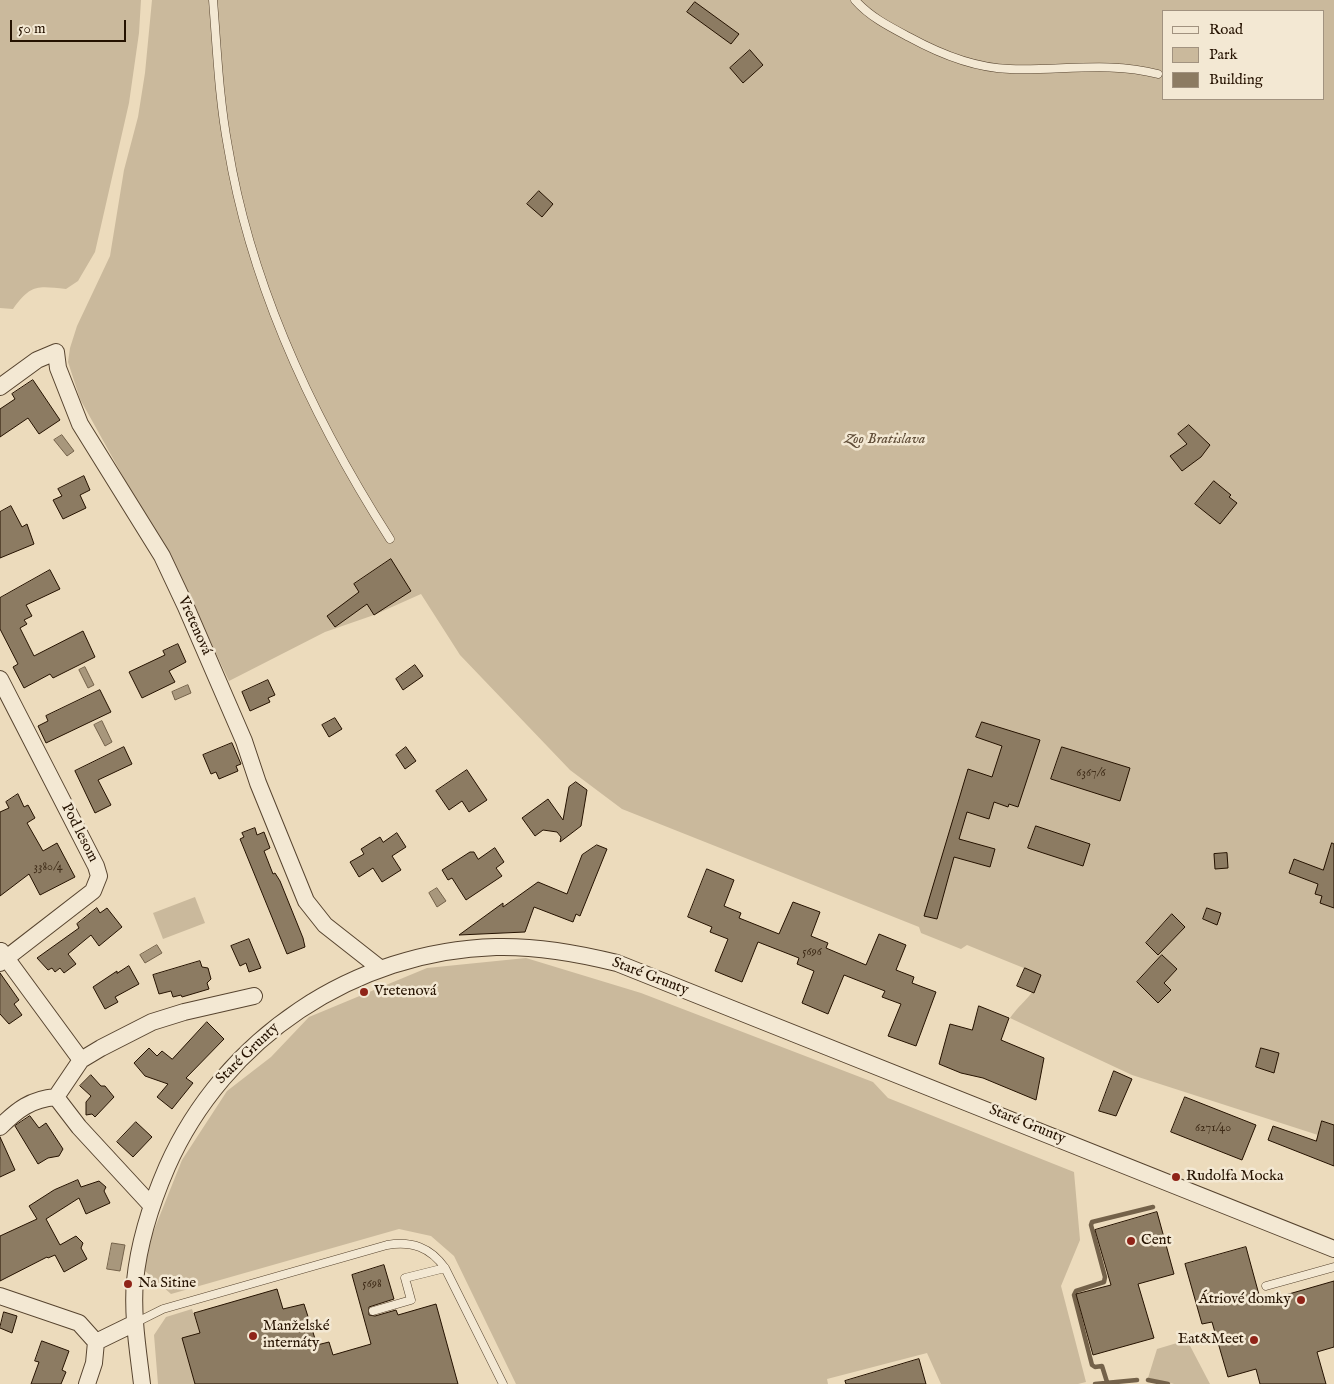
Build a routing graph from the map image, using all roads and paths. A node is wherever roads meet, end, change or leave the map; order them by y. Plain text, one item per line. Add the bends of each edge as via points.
1 (213, 0) edge
2 (856, 0) edge
3 (1158, 74) dead end
4 (0, 387) edge
5 (390, 539) dead end
6 (0, 679) edge
7 (2, 957) edge
8 (381, 969) junction
9 (254, 996) dead end
10 (81, 1060) junction
11 (56, 1097) junction
12 (0, 1127) edge
13 (151, 1205) junction
14 (1334, 1249) edge
15 (1334, 1267) edge
16 (445, 1268) junction
17 (1266, 1286) dead end
18 (0, 1296) edge
19 (373, 1311) dead end
20 (135, 1323) junction
21 (96, 1342) junction
22 (87, 1384) edge
23 (142, 1384) edge
24 (503, 1384) edge

1 - 5 lane via 228,147 244,219 264,286 328,435 347,472
2 - 3 lane via 895,30 964,61 1009,69 1115,67
4 - 8 street, Vretenová via 37,360 56,352 58,368 80,424 162,556 186,607 244,741 306,901 325,925
6 - 7 street, Pod lesom via 99,876 93,891
7 - 10 street
8 - 13 street, Staré Grunty via 325,994 303,1008 261,1039 229,1070 192,1117
8 - 14 street, Staré Grunty via 422,956 495,947 560,951 617,963
9 - 10 street via 152,1022
10 - 11 street
11 - 12 street via 31,1102
11 - 13 street via 79,1127
13 - 20 street, Staré Grunty via 135,1281
15 - 17 lane
16 - 19 lane via 405,1278 411,1300
16 - 20 lane via 436,1255 415,1244 387,1244 163,1310
16 - 24 lane
18 - 21 street via 79,1323
20 - 21 street
20 - 23 street, Staré Grunty
21 - 22 street

